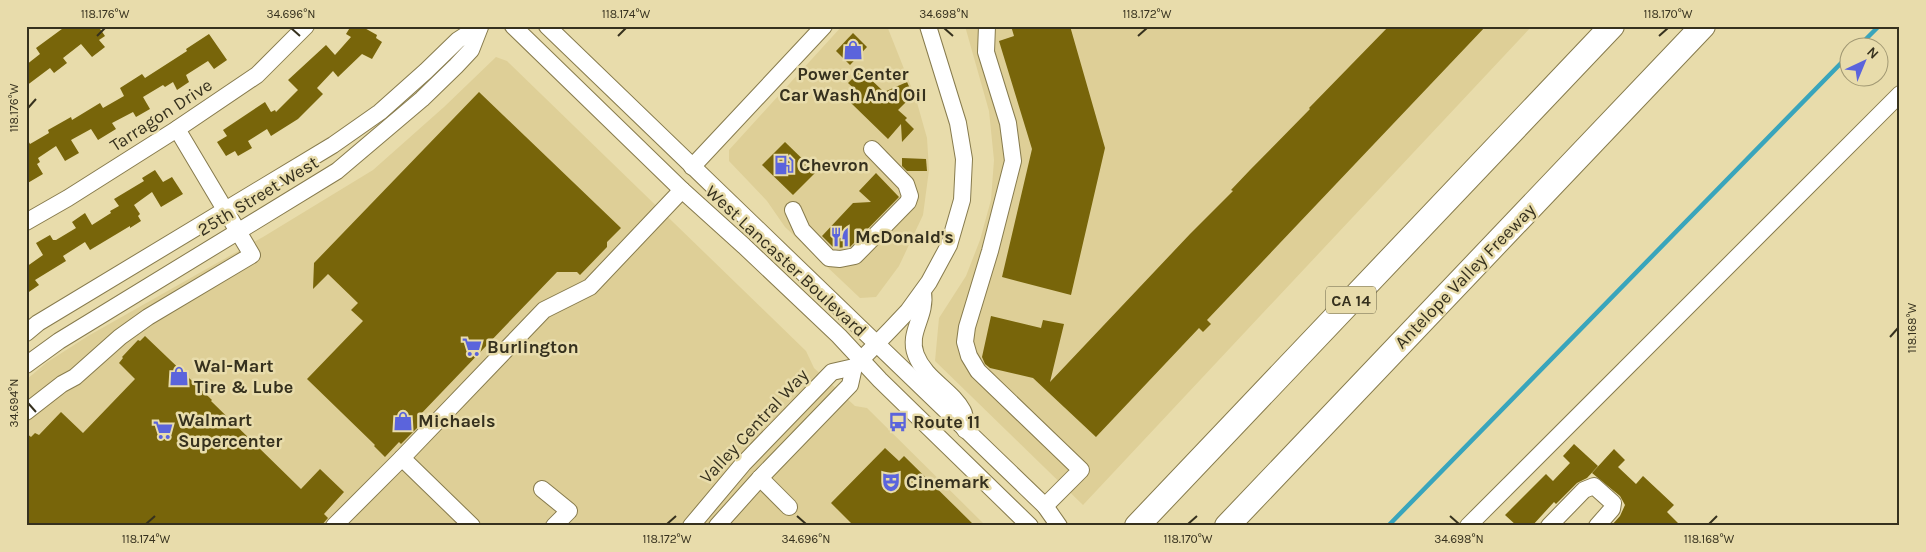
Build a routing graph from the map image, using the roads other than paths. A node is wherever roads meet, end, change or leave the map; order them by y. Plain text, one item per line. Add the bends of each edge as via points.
1 (306, 26) edge
2 (480, 26) edge
3 (513, 26) edge
4 (547, 26) edge
5 (824, 26) edge
6 (928, 26) edge
7 (987, 26) edge
8 (1612, 26) edge
9 (1703, 26) edge
10 (1900, 94) edge
11 (177, 129) junction
12 (872, 149) dead end
13 (692, 167) junction
14 (682, 190) junction
15 (226, 210) junction
16 (793, 210) dead end
17 (26, 222) edge
18 (238, 231) junction
19 (923, 292) junction
20 (26, 332) edge
21 (877, 345) junction
22 (858, 363) junction
23 (26, 365) edge
24 (26, 412) edge
25 (965, 430) junction
26 (402, 458) junction
27 (760, 478) junction
28 (542, 489) dead end
29 (1045, 506) junction
30 (789, 507) dead end
31 (1554, 524) edge
32 (334, 526) edge
33 (472, 526) edge
34 (554, 526) edge
35 (691, 526) edge
36 (718, 526) edge
37 (1030, 526) edge
38 (1059, 526) edge
39 (1137, 526) edge
40 (1227, 526) edge
41 (1468, 526) edge
42 (1597, 526) edge

1 - 11 street, Tarragon Drive via 257,75
2 - 15 street, 25th Street West via 458,40 380,112 333,145
2 - 18 street, 25th Street West via 471,50 391,126 337,171
3 - 14 street, West Lancaster Boulevard
4 - 13 street, West Lancaster Boulevard
5 - 13 street
6 - 19 street, Valley Central Way via 958,123 964,158 962,200 950,245
7 - 29 street via 986,52 1008,123 1013,161 965,342 968,356 978,371 1081,470
8 - 39 highway, CA 14
9 - 40 highway, Antelope Valley Freeway
10 - 41 street
11 - 15 street
11 - 17 street, Tarragon Drive
12 - 16 street via 906,184 910,196 908,202 855,256 829,258 802,230
13 - 21 street, West Lancaster Boulevard
14 - 22 street, West Lancaster Boulevard via 744,246
14 - 26 street via 590,287 544,310
15 - 18 street
15 - 20 street, 25th Street West
18 - 23 street, 25th Street West via 58,341
18 - 24 street via 252,255 148,316 75,377
19 - 21 street, Valley Central Way
19 - 25 street via 923,311 914,338 915,354 964,413
21 - 22 street, Valley Central Way
21 - 25 street, West Lancaster Boulevard
22 - 27 street, Valley Central Way via 850,385
22 - 35 street, Valley Central Way via 832,372 742,464
22 - 37 street, West Lancaster Boulevard via 880,380
25 - 29 street, West Lancaster Boulevard
26 - 32 street
26 - 33 street
27 - 30 street
27 - 36 street, Valley Central Way
28 - 34 street via 569,510
29 - 38 street, West Lancaster Boulevard
31 - 42 street via 1584,490 1594,486 1613,504

